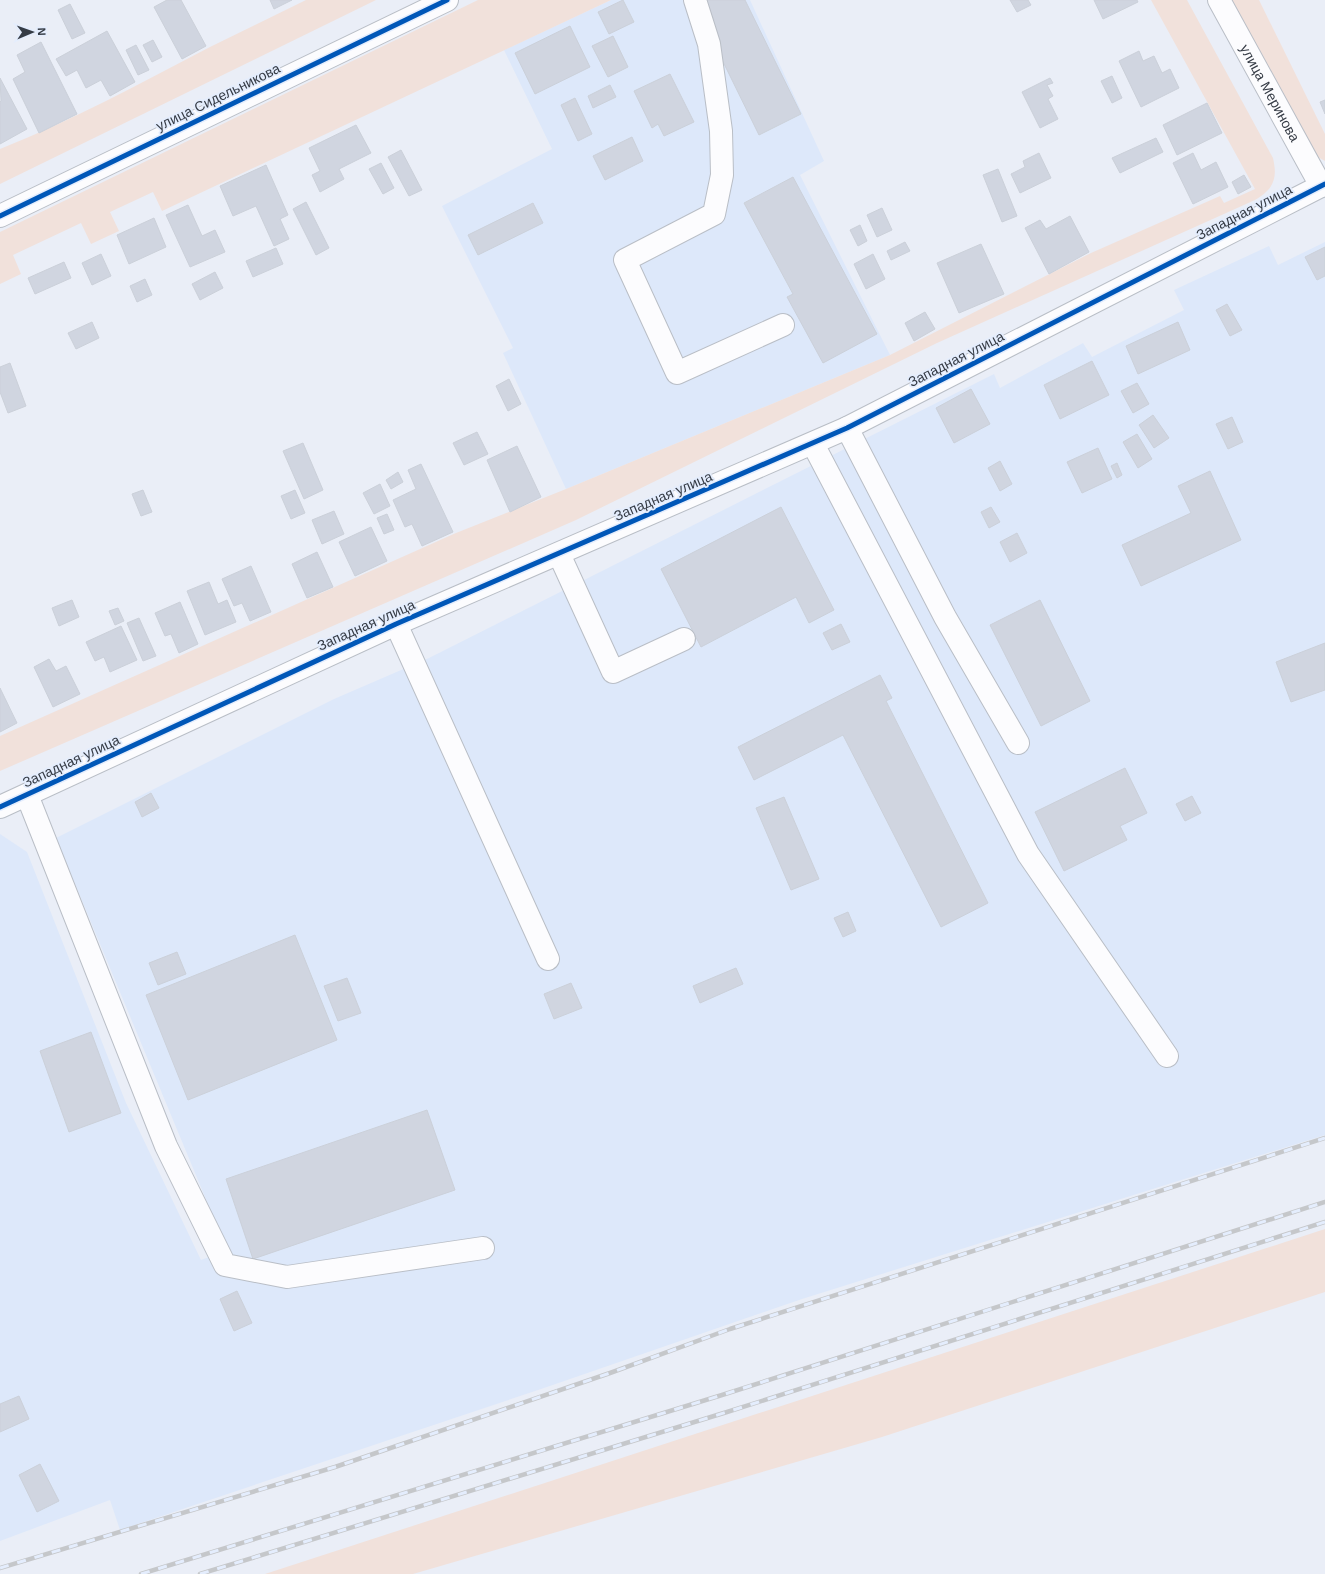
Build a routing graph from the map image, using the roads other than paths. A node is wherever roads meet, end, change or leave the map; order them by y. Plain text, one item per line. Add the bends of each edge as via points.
1 (447, 0) edge
2 (695, 0) edge
3 (1219, 0) edge
4 (1323, 185) edge
5 (0, 216) edge
6 (783, 325) dead end
7 (847, 428) junction
8 (813, 444) junction
9 (559, 554) junction
10 (396, 624) junction
11 (684, 639) dead end
12 (1018, 743) dead end
13 (27, 795) junction
14 (0, 807) edge
15 (548, 959) dead end
16 (1167, 1056) dead end
17 (483, 1248) dead end

1 - 5 street, улица Сидельникова
2 - 6 street via 709,44 721,131 722,175 714,214 625,260 677,373
3 - 4 street, улица Меринова
4 - 7 street, Западная улица
7 - 8 street, Западная улица
7 - 12 street via 945,617
8 - 9 street, Западная улица
8 - 16 street via 1028,854
9 - 10 street, Западная улица
9 - 11 street via 613,672
10 - 13 street, Западная улица
10 - 15 street
13 - 14 street, Западная улица
13 - 17 street via 166,1146 225,1265 288,1277

